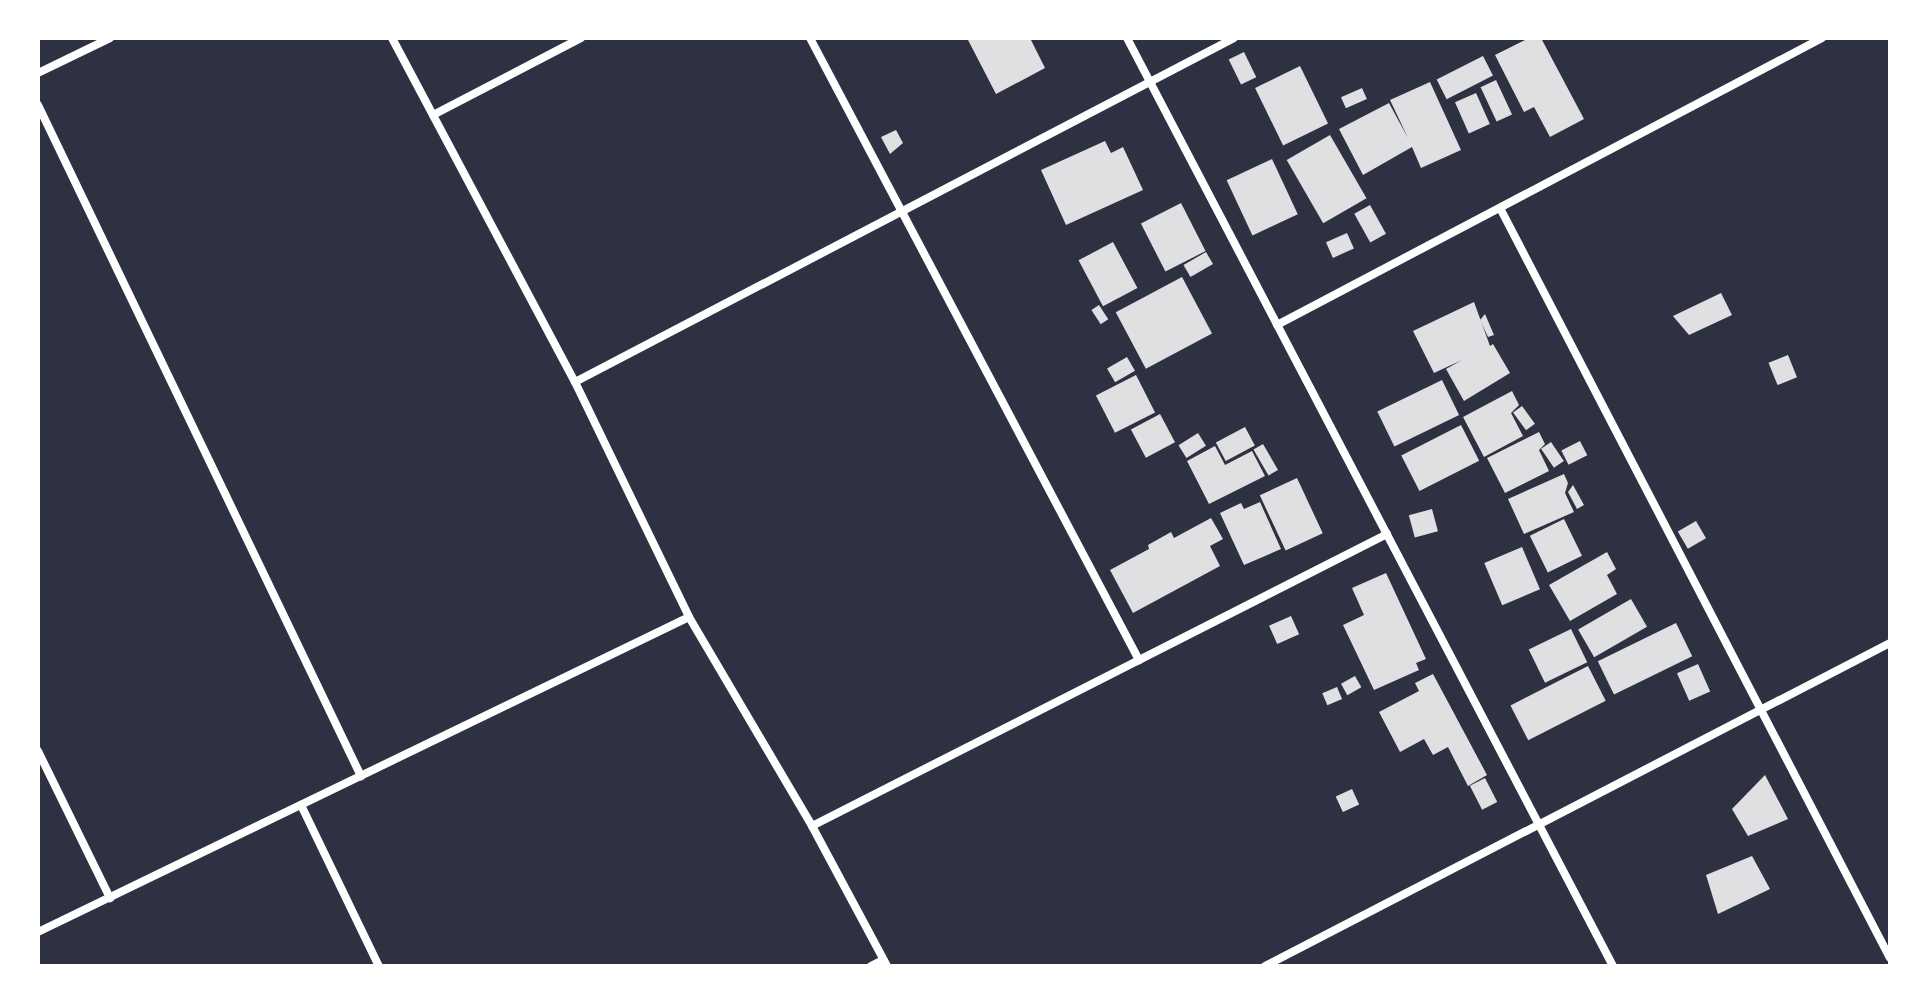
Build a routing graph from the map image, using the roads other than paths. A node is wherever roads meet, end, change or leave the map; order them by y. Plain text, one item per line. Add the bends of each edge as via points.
1 (110, 38) edge
2 (392, 38) edge
3 (581, 38) edge
4 (810, 38) edge
5 (1127, 38) edge
6 (1234, 38) edge
7 (1822, 38) edge
8 (38, 73) edge
9 (1150, 82) junction
10 (38, 105) edge
11 (433, 115) junction
12 (1500, 208) junction
13 (901, 211) junction
14 (1277, 325) junction
15 (575, 382) junction
16 (1387, 534) junction
17 (689, 617) junction
18 (1890, 643) edge
19 (1139, 660) junction
20 (1761, 710) junction
21 (38, 751) edge
22 (361, 776) junction
23 (301, 805) junction
24 (1539, 825) junction
25 (812, 826) junction
26 (110, 898) junction
27 (38, 932) edge
28 (1285, 956) junction
29 (1890, 958) edge
30 (885, 963) edge
31 (379, 966) edge
32 (871, 966) edge
33 (1265, 966) edge
34 (1290, 966) edge
35 (1613, 966) edge

1 - 8 street
2 - 11 street
3 - 11 street
4 - 13 street
5 - 9 street
6 - 9 street
7 - 12 street
9 - 13 street
9 - 14 street
10 - 22 street
11 - 15 street
12 - 14 street
12 - 20 street
13 - 15 street
13 - 19 street
14 - 16 street
15 - 17 street
16 - 19 street
16 - 24 street
17 - 22 street
17 - 25 street
18 - 20 street
19 - 25 street
20 - 24 street
20 - 29 street
21 - 26 street
22 - 23 street
23 - 26 street
23 - 31 street
24 - 28 street
24 - 35 street
25 - 30 street
26 - 27 street
28 - 33 street
28 - 34 street
30 - 32 street

